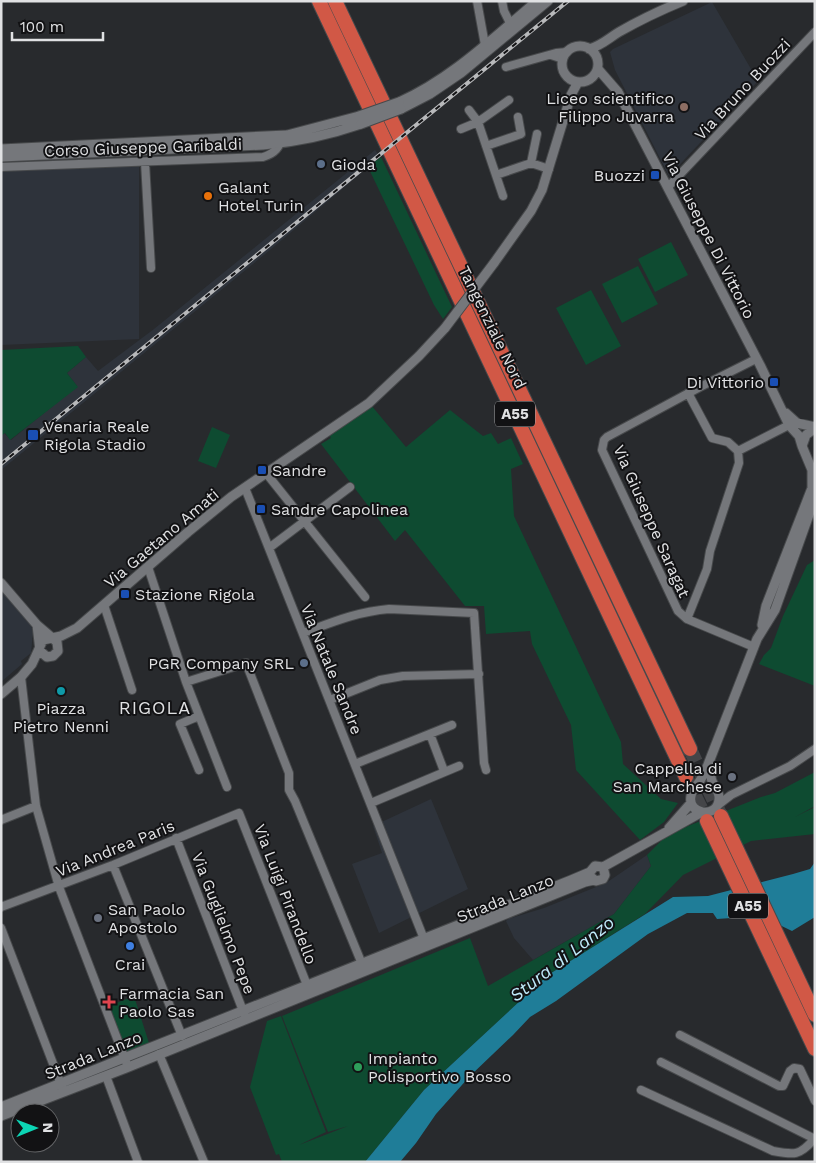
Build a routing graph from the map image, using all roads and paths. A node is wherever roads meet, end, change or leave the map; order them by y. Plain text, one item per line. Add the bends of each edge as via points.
1 (319, 1) edge
2 (335, 1) edge
3 (477, 1) edge
4 (502, 1) edge
5 (537, 1) edge
6 (548, 1) edge
7 (683, 1) edge
8 (510, 23) junction
9 (815, 32) edge
10 (610, 38) junction
11 (485, 45) junction
12 (589, 49) junction
13 (565, 56) junction
14 (598, 64) junction
15 (506, 67) dead end
16 (593, 78) junction
17 (606, 80) junction
18 (574, 81) junction
19 (509, 100) dead end
20 (400, 105) junction
21 (469, 110) dead end
22 (518, 117) dead end
23 (478, 122) junction
24 (461, 129) dead end
25 (537, 134) dead end
26 (280, 139) junction
27 (486, 146) junction
28 (1, 149) edge
29 (1, 157) edge
30 (145, 162) junction
31 (531, 163) junction
32 (1, 167) edge
33 (549, 169) junction
34 (496, 175) junction
35 (668, 187) junction
36 (503, 196) dead end
37 (151, 268) dead end
38 (756, 359) junction
39 (688, 393) junction
40 (781, 407) junction
41 (789, 425) junction
42 (815, 427) edge
43 (802, 446) junction
44 (738, 451) junction
45 (812, 460) edge
46 (266, 473) junction
47 (350, 487) dead end
48 (245, 488) junction
49 (815, 498) edge
50 (305, 521) junction
51 (269, 548) junction
52 (148, 567) junction
53 (1, 583) edge
54 (365, 596) dead end
55 (104, 605) junction
56 (686, 619) junction
57 (37, 625) junction
58 (77, 628) junction
59 (761, 630) junction
60 (303, 633) junction
61 (52, 638) junction
62 (39, 647) junction
63 (754, 647) junction
64 (59, 648) junction
65 (46, 657) junction
66 (32, 664) junction
67 (478, 674) junction
68 (21, 677) junction
69 (186, 682) junction
70 (132, 690) dead end
71 (1, 694) edge
72 (330, 700) junction
73 (199, 716) junction
74 (452, 725) dead end
75 (430, 734) junction
76 (690, 749) tunnel mouth
77 (815, 749) edge
78 (709, 762) junction
79 (355, 764) junction
80 (459, 766) dead end
81 (199, 770) dead end
82 (486, 770) dead end
83 (444, 771) junction
84 (686, 777) tunnel mouth
85 (697, 786) junction
86 (227, 787) dead end
87 (717, 790) junction
88 (740, 792) junction
89 (371, 803) junction
90 (691, 803) junction
91 (36, 806) junction
92 (239, 813) joint
93 (721, 814) junction
94 (1, 820) edge
95 (706, 821) junction
96 (664, 834) junction
97 (176, 838) junction
98 (113, 865) junction
99 (59, 887) junction
100 (1, 907) edge
101 (1, 928) edge
102 (426, 942) junction
103 (362, 964) junction
104 (791, 981) junction
105 (307, 985) junction
106 (245, 1014) junction
107 (815, 1015) edge
108 (680, 1035) dead end
109 (182, 1036) junction
110 (815, 1049) edge
111 (159, 1054) junction
112 (124, 1057) junction
113 (661, 1062) dead end
114 (128, 1067) junction
115 (106, 1076) junction
116 (62, 1088) junction
117 (641, 1090) dead end
118 (815, 1101) edge
119 (1, 1107) edge
120 (1, 1116) edge
121 (815, 1140) edge
122 (138, 1162) edge
123 (204, 1162) edge

1 - 84 highway, Tangenziale Nord / A55
2 - 76 highway, Tangenziale Nord / A55
3 - 11 street
4 - 8 street
5 - 8 street, Corso Giuseppe Garibaldi
6 - 20 street, Corso Giuseppe Garibaldi via 461,74 430,94
7 - 10 street
8 - 11 street, Corso Giuseppe Garibaldi
9 - 35 street, Via Bruno Buozzi
10 - 12 street
10 - 14 street
11 - 20 street, Corso Giuseppe Garibaldi
12 - 13 street via 580,46
12 - 14 street via 594,52
13 - 15 street via 551,54
13 - 18 street via 563,71
14 - 16 street
14 - 17 street, Via Giuseppe Di Vittorio
16 - 17 street
16 - 18 street via 586,82
17 - 35 street, Via Giuseppe Di Vittorio via 618,92
18 - 33 street, Via Gaetano Amati
19 - 23 street
20 - 26 street, Corso Giuseppe Garibaldi, bridge via 360,120
21 - 23 street
22 - 27 street via 520,134
23 - 24 street
23 - 27 street
25 - 31 street
26 - 28 street, Corso Giuseppe Garibaldi
26 - 29 street, Corso Giuseppe Garibaldi
26 - 30 street, Corso Giuseppe Garibaldi via 279,147 263,157
27 - 34 street
30 - 32 street, Corso Giuseppe Garibaldi
30 - 37 street
31 - 33 street
31 - 34 street
33 - 46 street, Via Gaetano Amati, bridge via 537,202 445,328 419,356 369,402
34 - 36 street
35 - 38 street, Via Giuseppe Di Vittorio
38 - 39 street, Via Giuseppe Saragat
38 - 40 street, Via Giuseppe Di Vittorio
39 - 44 street via 712,438 728,442
39 - 56 street, Via Giuseppe Saragat via 607,437 602,447 678,611
40 - 41 street, Via Giuseppe Di Vittorio
40 - 42 street, Via Giuseppe Di Vittorio via 796,423
41 - 43 street, Via Giuseppe Di Vittorio via 799,436
41 - 44 street
42 - 43 street via 806,435
43 - 45 street, Via Giuseppe Di Vittorio
44 - 56 street via 739,464 710,550 708,569
45 - 59 street via 812,488 766,606
46 - 48 street, Via Gaetano Amati
46 - 50 street
47 - 50 street
48 - 51 street, Via Natale Sandre
48 - 52 street, Via Gaetano Amati
49 - 59 street via 775,610
50 - 51 street
50 - 54 street
51 - 60 street, Via Natale Sandre
52 - 55 street, Via Gaetano Amati
52 - 69 street
53 - 57 street
55 - 58 street, Via Gaetano Amati
55 - 70 street
56 - 63 street, Via Giuseppe Saragat
57 - 61 street
57 - 62 street
58 - 61 street, Via Gaetano Amati
58 - 64 street, Via Gaetano Amati
59 - 63 street
60 - 67 street via 359,612 389,609 474,613
60 - 72 street, Via Natale Sandre
61 - 62 street via 43,640
61 - 64 street
62 - 65 street
62 - 66 street
63 - 78 street
64 - 65 street via 54,656
65 - 66 street
66 - 68 street
67 - 72 street via 403,676 380,680
67 - 82 street
68 - 71 street
68 - 91 street
69 - 73 street
69 - 103 street via 246,663 289,773 290,793
72 - 79 street, Via Natale Sandre
73 - 81 street via 180,724
73 - 86 street
74 - 75 street
75 - 79 street
75 - 83 street
77 - 88 street
78 - 85 street
78 - 87 street
79 - 89 street
80 - 83 street
83 - 89 street
85 - 87 street via 706,784
85 - 90 street via 691,794
87 - 88 street via 728,795
87 - 93 street
88 - 93 street via 731,795
89 - 102 street
90 - 95 street
90 - 96 street
91 - 94 street
91 - 99 street
92 - 97 street, Via Andrea Paris
92 - 105 street, Via Luigi Pirandello
93 - 95 street via 711,812
93 - 104 highway, A55
95 - 96 street
95 - 104 highway, A55
96 - 102 street, Strada Lanzo via 604,871 595,866 592,876
97 - 98 street, Via Andrea Paris
97 - 106 street, Via Guglielmo Pepe
98 - 99 street, Via Andrea Paris
98 - 109 street
99 - 100 street, Via Andrea Paris
99 - 112 street
101 - 116 street
102 - 103 street, Strada Lanzo
102 - 106 street, Strada Lanzo
103 - 105 street, Strada Lanzo
104 - 107 highway, A55
104 - 110 highway, A55
105 - 106 street, Strada Lanzo
106 - 109 street, Strada Lanzo
106 - 111 street, Strada Lanzo
108 - 118 street via 779,1086 783,1086 790,1071 800,1069
109 - 112 street, Strada Lanzo
111 - 114 street, Strada Lanzo
111 - 123 street
112 - 114 street
112 - 116 street, Strada Lanzo
113 - 121 street
114 - 115 street, Strada Lanzo
115 - 116 street, Strada Lanzo
115 - 122 street, Strada Lanzo
116 - 119 street, Strada Lanzo
116 - 120 street, Strada Lanzo
117 - 121 street via 773,1151 793,1154 806,1149

